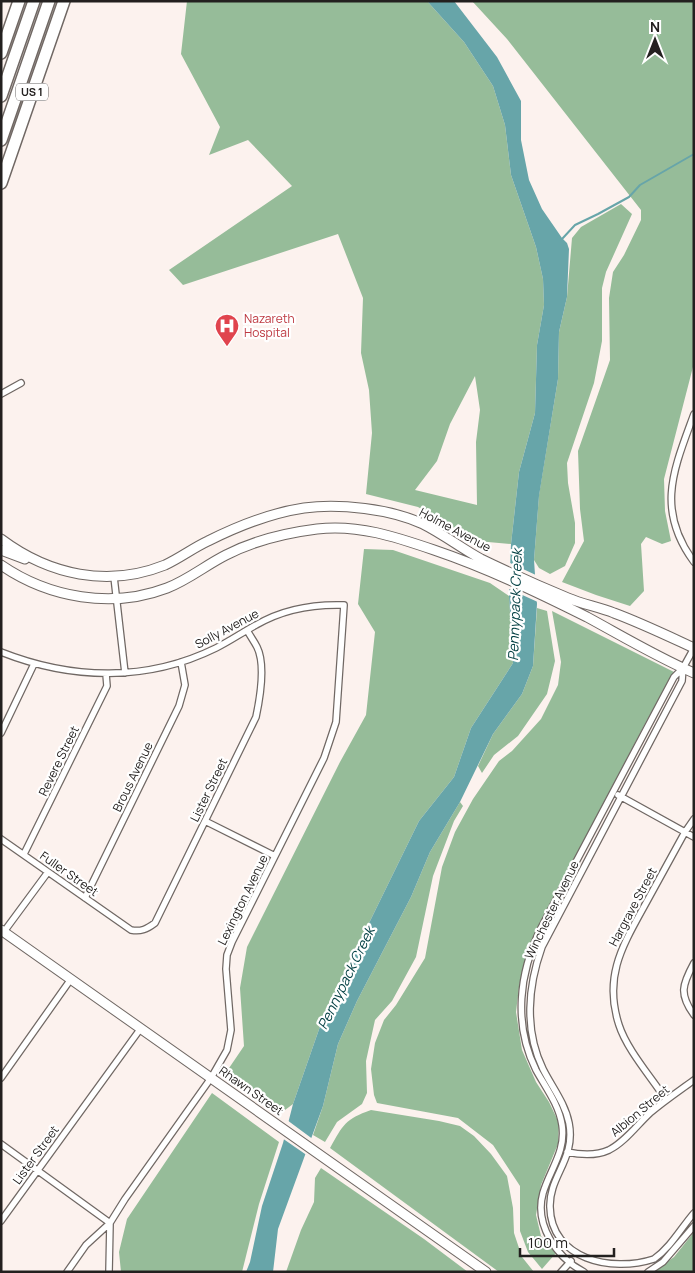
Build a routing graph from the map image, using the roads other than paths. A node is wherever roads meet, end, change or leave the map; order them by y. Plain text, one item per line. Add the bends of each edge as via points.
1 (19, 1) edge
2 (28, 1) edge
3 (34, 1) edge
4 (49, 1) edge
5 (64, 1) edge
6 (26, 24) junction
7 (1, 53) edge
8 (1, 96) edge
9 (6, 113) edge
10 (1, 140) edge
11 (1, 183) edge
12 (21, 383) dead end
13 (1, 394) edge
14 (694, 414) edge
15 (1, 539) edge
16 (1, 550) edge
17 (694, 562) edge
18 (480, 563) junction
19 (42, 564) junction
20 (1, 565) edge
21 (114, 577) junction
22 (558, 598) junction
23 (116, 599) junction
24 (344, 605) joint
25 (247, 630) junction
26 (694, 648) edge
27 (1, 652) edge
28 (182, 662) junction
29 (34, 664) junction
30 (683, 668) junction
31 (126, 673) junction
32 (694, 673) edge
33 (106, 674) junction
34 (1, 733) edge
35 (614, 793) junction
36 (620, 797) junction
37 (694, 819) edge
38 (204, 821) junction
39 (685, 832) junction
40 (694, 837) edge
41 (1, 838) edge
42 (24, 854) junction
43 (275, 856) junction
44 (48, 872) junction
45 (85, 898) junction
46 (551, 910) junction
47 (559, 913) junction
48 (124, 926) joint
49 (2, 932) edge
50 (694, 963) edge
51 (71, 979) junction
52 (694, 1015) edge
53 (141, 1028) junction
54 (534, 1042) junction
55 (526, 1044) junction
56 (1, 1078) edge
57 (211, 1078) junction
58 (694, 1080) edge
59 (666, 1100) junction
60 (1, 1144) edge
61 (561, 1151) junction
62 (568, 1153) junction
63 (37, 1170) junction
64 (694, 1213) edge
65 (1, 1221) edge
66 (110, 1224) junction
67 (694, 1226) edge
68 (574, 1257) junction
69 (570, 1262) junction
70 (580, 1271) edge
71 (67, 1272) edge
72 (109, 1272) edge
73 (486, 1272) edge
74 (561, 1272) edge
75 (624, 1272) edge
76 (648, 1272) edge

1 - 7 highway
2 - 6 highway
3 - 6 highway, US 1
4 - 9 highway, US 1
5 - 11 highway, US 1
6 - 8 highway, US 1
9 - 10 highway, US 1
12 - 13 street
14 - 17 street via 674,473 670,503 678,537
15 - 19 main road, Holme Avenue
16 - 19 main road
18 - 21 main road, Holme Avenue via 445,536 420,523 386,512 344,507 306,508 250,522 157,568
18 - 22 main road, Holme Avenue
18 - 23 main road, Holme Avenue via 363,529 320,529 262,539 225,555 167,588
19 - 21 main road, Holme Avenue via 73,574
20 - 23 main road, Holme Avenue via 46,588 90,598
21 - 23 street
22 - 26 main road, Holme Avenue via 616,613
22 - 30 main road, Holme Avenue
23 - 31 street
24 - 25 street, Solly Avenue via 300,608
24 - 43 street, Lexington Avenue via 338,708 332,736
25 - 28 street, Solly Avenue via 215,649
25 - 38 street, Lister Street via 262,665 259,704 256,717
26 - 30 street, Winchester Avenue
27 - 29 street, Solly Avenue
28 - 31 street, Solly Avenue
28 - 45 street, Brous Avenue via 185,685 179,706
29 - 33 street, Solly Avenue
29 - 34 street
30 - 32 main road, Holme Avenue
30 - 35 street, Winchester Avenue via 674,677
30 - 36 street, Winchester Avenue via 682,681
31 - 33 street, Solly Avenue
33 - 42 street, Revere Street via 106,686
35 - 36 street
35 - 46 street, Winchester Avenue
36 - 39 street
36 - 47 street, Winchester Avenue
37 - 39 street, Hargrave Street
38 - 43 street
38 - 48 street, Lister Street via 155,923 138,931
39 - 40 street
39 - 59 street, Hargrave Street via 622,946 613,978 612,994 619,1026
41 - 42 street, Fuller Street
42 - 44 street, Fuller Street
43 - 57 street, Lexington Avenue via 227,955 231,1030 227,1050
44 - 45 street, Fuller Street
44 - 49 street
45 - 48 street, Fuller Street
46 - 47 street
46 - 55 street, Winchester Avenue via 526,964 522,986
47 - 54 street, Winchester Avenue via 535,967 530,1007
49 - 51 main road, Rhawn Street
50 - 52 street via 683,988 686,1003
51 - 53 main road, Rhawn Street
51 - 56 street
53 - 57 main road, Rhawn Street
53 - 63 street, Lister Street
54 - 55 street
54 - 62 street, Winchester Avenue via 543,1069 566,1113 571,1139
55 - 61 street, Winchester Avenue via 559,1113 564,1139
57 - 66 street, Lexington Avenue
57 - 73 main road, Rhawn Street
58 - 59 street, Albion Street
59 - 62 street, Albion Street via 609,1149 595,1154
60 - 63 street
61 - 62 street, Albion Street
61 - 69 street, Winchester Avenue via 542,1196 542,1216 551,1241
62 - 68 street, Winchester Avenue via 550,1205 559,1241
63 - 65 street, Lister Street
63 - 66 street
64 - 75 street via 655,1259
66 - 71 street, Lexington Avenue via 86,1246
66 - 72 street
67 - 76 street via 663,1262
68 - 69 street
68 - 70 street, Winchester Avenue via 585,1264
69 - 70 street, Winchester Avenue
69 - 74 street

